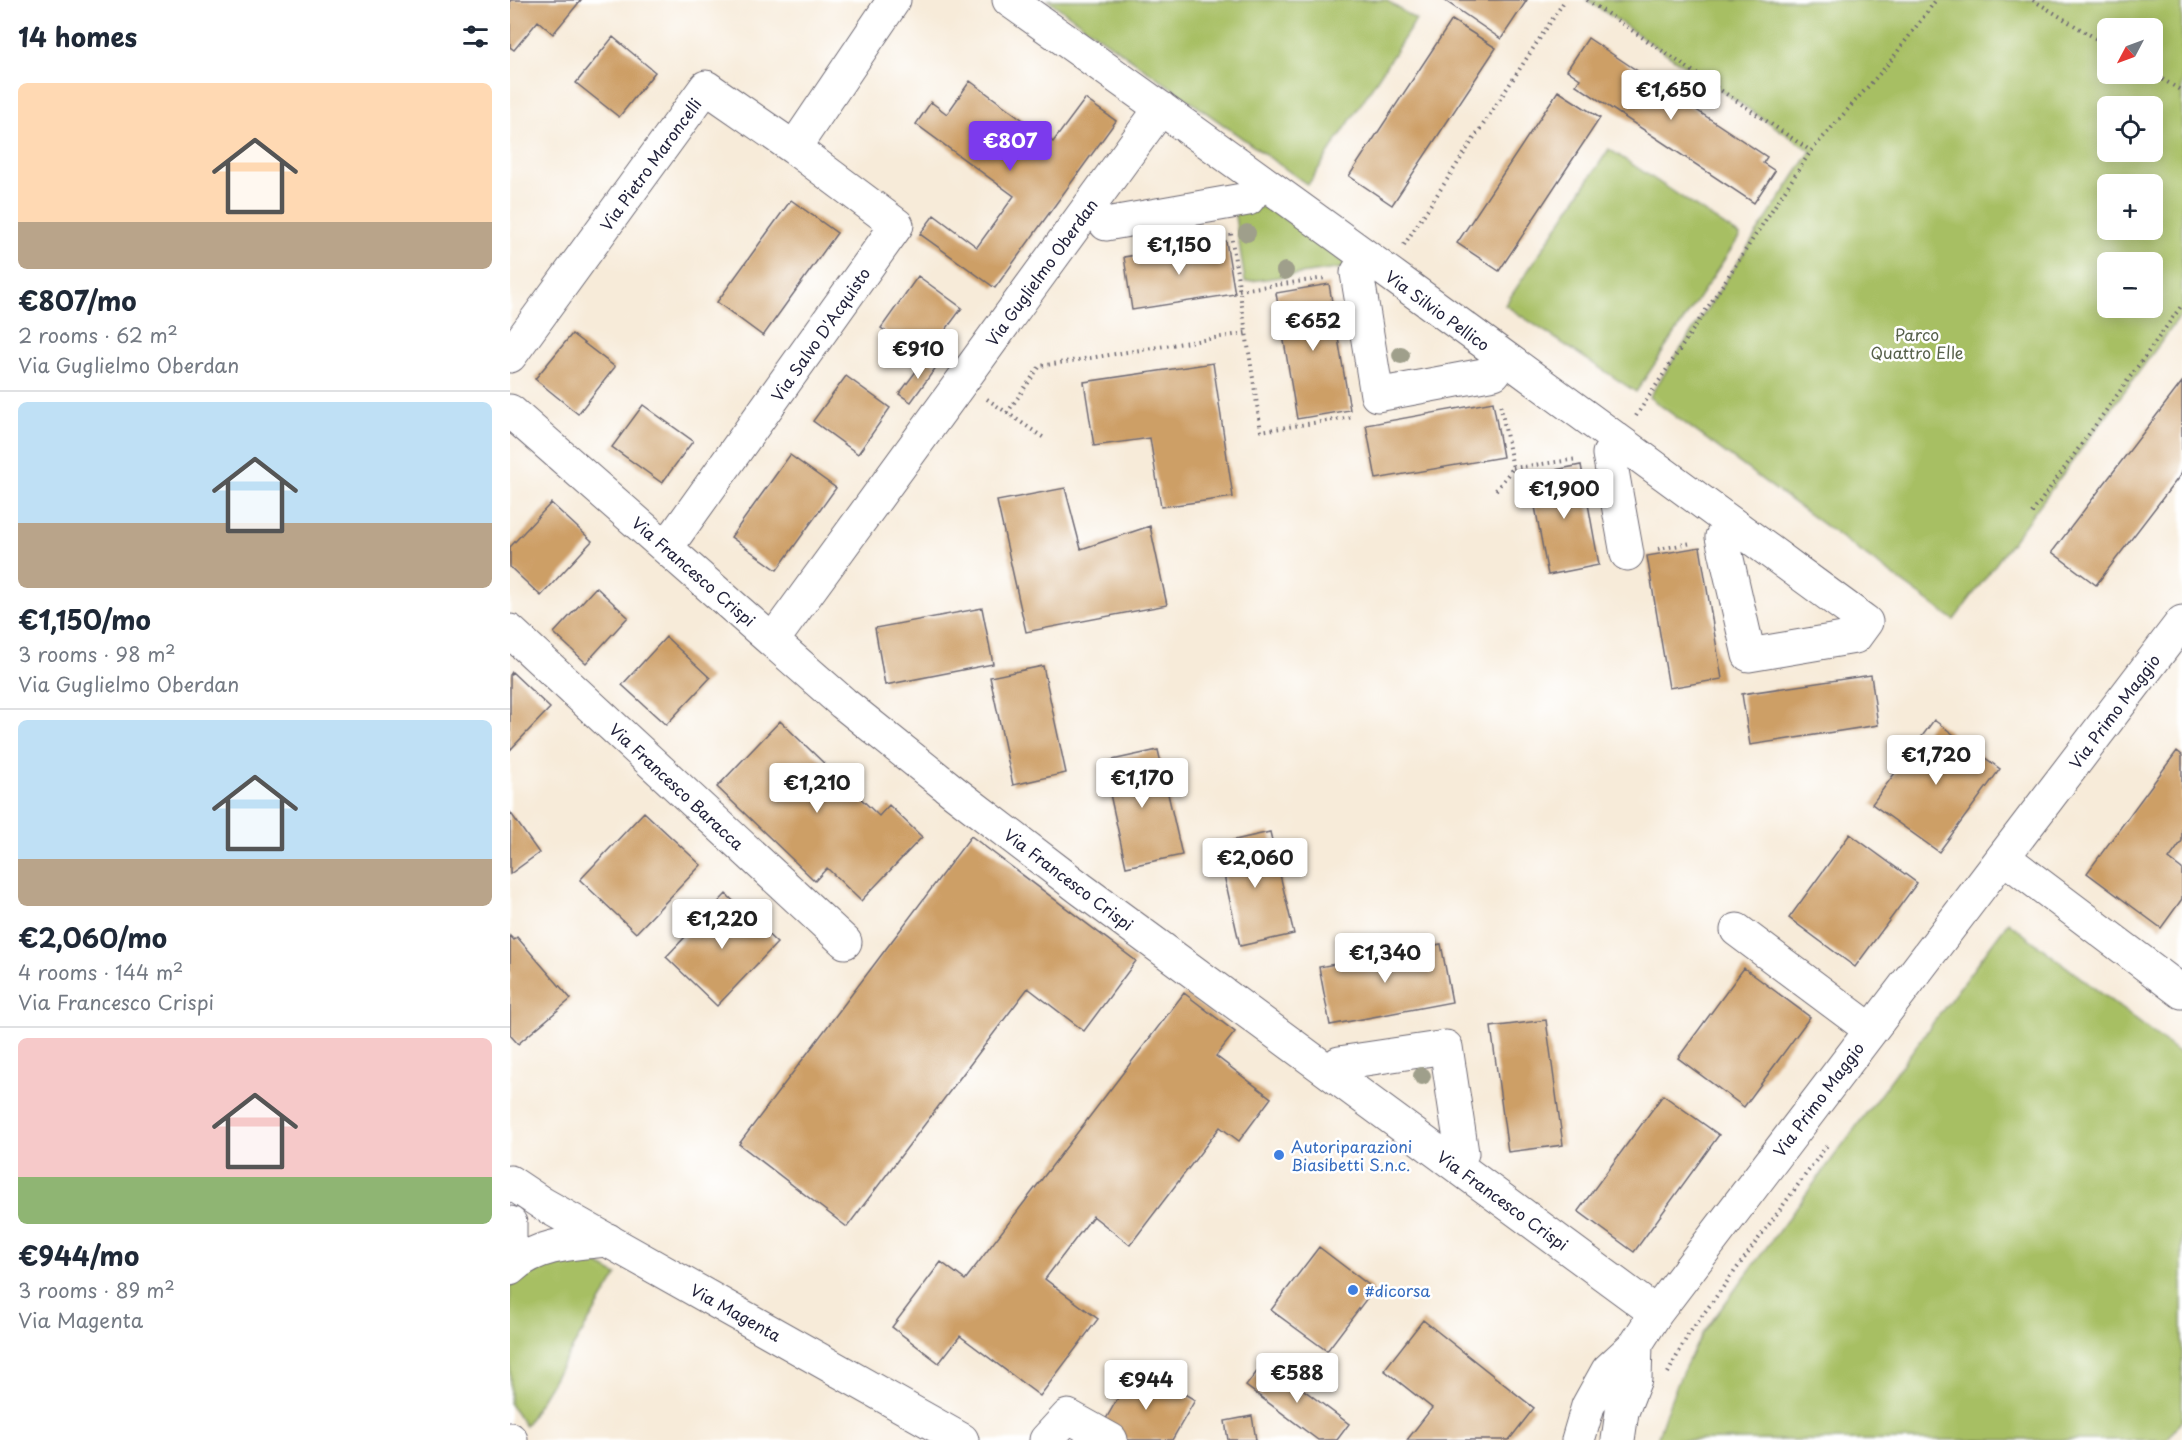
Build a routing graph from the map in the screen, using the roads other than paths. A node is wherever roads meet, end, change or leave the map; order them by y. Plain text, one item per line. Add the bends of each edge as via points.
1 (894, 0) edge
2 (1009, 0) edge
3 (1161, 108) junction
4 (794, 148) junction
5 (1261, 181) junction
6 (1106, 224) dead end
7 (1370, 268) junction
8 (510, 356) edge
9 (1500, 365) junction
10 (510, 411) edge
11 (1614, 448) junction
12 (1727, 531) junction
13 (667, 547) junction
14 (1627, 554) road end
15 (2182, 622) edge
16 (510, 631) edge
17 (772, 640) junction
18 (2003, 857) junction
19 (1737, 930) dead end
20 (845, 942) dead end
21 (2182, 992) edge
22 (1872, 1030) junction
23 (1332, 1074) junction
24 (1453, 1163) junction
25 (510, 1182) edge
26 (510, 1223) edge
27 (510, 1239) edge
28 (608, 1240) junction
29 (510, 1269) edge
30 (1656, 1313) junction
31 (1636, 1344) junction
32 (962, 1440) edge
33 (1046, 1440) edge
34 (1111, 1440) edge
35 (1578, 1440) edge
36 (1618, 1440) edge

1 - 4 street
2 - 3 street, Via Silvio Pellico
3 - 5 street, Via Silvio Pellico
3 - 17 street, Via Guglielmo Oberdan
4 - 8 street, Via Pietro Maroncelli via 706,87
4 - 13 street, Via Salvo D'Acquisto via 897,225
5 - 6 street via 1248,199
5 - 7 street, Via Silvio Pellico
7 - 9 street, Via Silvio Pellico
7 - 9 street via 1377,395
9 - 11 street, Via Silvio Pellico
10 - 13 street, Via Francesco Crispi
11 - 12 street, Via Silvio Pellico
11 - 14 street
12 - 12 street, Via Silvio Pellico via 1866,622 1855,637 1749,655
13 - 17 street, Via Francesco Crispi
15 - 18 street, Via Primo Maggio
16 - 20 street, Via Francesco Baracca
17 - 23 street, Via Francesco Crispi via 954,792
18 - 21 street
18 - 22 street, Via Primo Maggio
19 - 22 street
22 - 30 street, Via Primo Maggio
23 - 24 street, Via Francesco Crispi
23 - 24 street via 1339,1063 1446,1047 1462,1153
24 - 30 street, Via Francesco Crispi
25 - 28 street, Via Magenta
26 - 27 street
28 - 29 street via 555,1246
28 - 32 street, Via Magenta
30 - 31 street, Via Primo Maggio
31 - 35 street, Via Primo Maggio via 1608,1370 1588,1406
31 - 36 street via 1635,1379 1622,1413
33 - 34 street via 1068,1416

